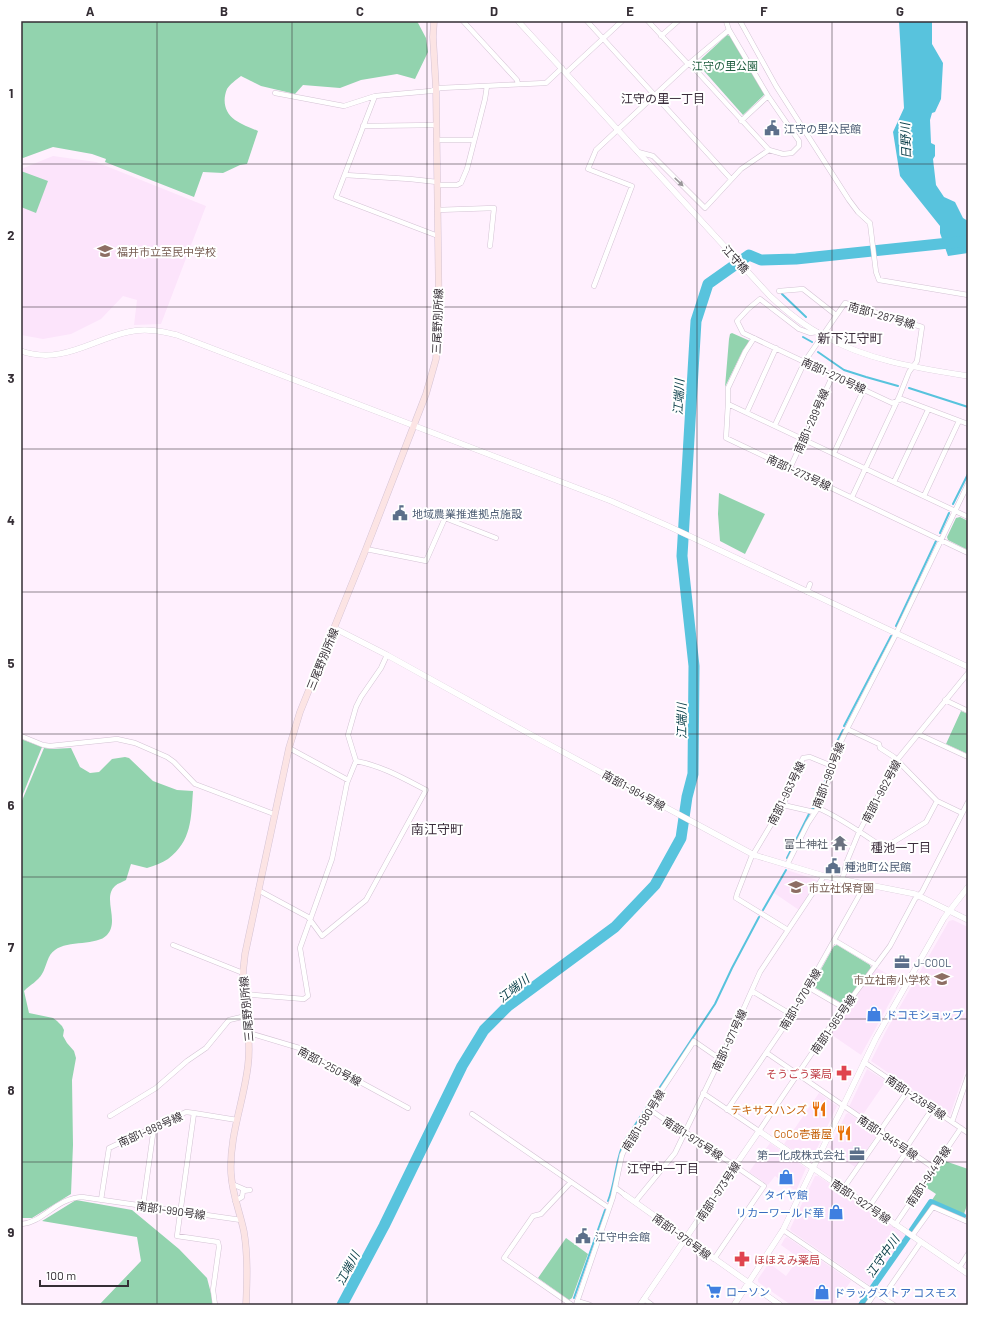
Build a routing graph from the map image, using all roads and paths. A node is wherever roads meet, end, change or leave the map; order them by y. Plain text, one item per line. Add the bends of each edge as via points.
1 (434, 21) edge
2 (463, 21) edge
3 (518, 21) edge
4 (587, 21) edge
5 (622, 21) edge
6 (648, 21) edge
7 (678, 21) edge
8 (726, 21) edge
9 (740, 21) edge
10 (729, 30) junction
11 (662, 36) junction
12 (603, 38) junction
13 (689, 65) junction
14 (564, 71) junction
15 (518, 84) junction
16 (487, 86) junction
17 (436, 89) junction
18 (275, 93) dead end
19 (375, 96) junction
20 (655, 96) junction
21 (768, 96) junction
22 (741, 121) junction
23 (436, 125) junction
24 (363, 126) junction
25 (618, 129) junction
26 (436, 140) junction
27 (474, 140) junction
28 (769, 150) junction
29 (637, 152) junction
30 (345, 175) junction
31 (731, 179) junction
32 (437, 184) junction
33 (437, 210) junction
34 (438, 236) junction
35 (490, 246) dead end
36 (594, 286) dead end
37 (779, 291) dead end
38 (968, 295) edge
39 (836, 315) junction
40 (819, 334) junction
41 (754, 338) junction
42 (776, 348) junction
43 (21, 351) edge
44 (805, 361) junction
45 (913, 367) junction
46 (832, 375) junction
47 (968, 376) edge
48 (864, 389) junction
49 (897, 401) junction
50 (728, 404) junction
51 (928, 410) junction
52 (747, 412) junction
53 (959, 421) junction
54 (968, 424) edge
55 (414, 425) junction
56 (775, 425) junction
57 (803, 439) junction
58 (834, 453) junction
59 (790, 468) junction
60 (865, 468) junction
61 (894, 482) junction
62 (968, 484) edge
63 (924, 496) junction
64 (852, 497) junction
65 (955, 511) junction
66 (968, 517) edge
67 (496, 538) dead end
68 (941, 540) junction
69 (366, 549) junction
70 (968, 553) edge
71 (810, 584) dead end
72 (807, 592) junction
73 (334, 628) junction
74 (896, 634) junction
75 (387, 655) junction
76 (968, 667) edge
77 (968, 673) edge
78 (946, 700) junction
79 (968, 711) edge
80 (847, 729) junction
81 (918, 734) junction
82 (21, 736) edge
83 (289, 748) junction
84 (968, 757) edge
85 (897, 760) junction
86 (356, 761) junction
87 (832, 766) junction
88 (348, 780) junction
89 (937, 801) junction
90 (968, 802) edge
91 (783, 805) junction
92 (816, 810) junction
93 (962, 813) junction
94 (274, 814) junction
95 (859, 832) junction
96 (754, 855) junction
97 (788, 865) junction
98 (824, 876) junction
99 (842, 881) junction
100 (865, 885) junction
101 (968, 887) edge
102 (258, 890) junction
103 (919, 896) junction
104 (949, 910) junction
105 (310, 919) junction
106 (968, 920) edge
107 (788, 930) junction
108 (834, 940) junction
109 (173, 945) dead end
110 (876, 965) junction
111 (243, 972) junction
112 (808, 987) junction
113 (752, 991) junction
114 (243, 994) junction
115 (844, 1008) junction
116 (792, 1015) junction
117 (246, 1016) junction
118 (249, 1033) junction
119 (767, 1053) junction
120 (720, 1059) junction
121 (864, 1062) junction
122 (798, 1075) junction
123 (968, 1076) edge
124 (907, 1092) junction
125 (703, 1093) junction
126 (843, 1106) junction
127 (408, 1108) dead end
128 (648, 1109) junction
129 (932, 1109) junction
130 (727, 1110) junction
131 (194, 1113) junction
132 (472, 1114) dead end
133 (110, 1116) dead end
134 (237, 1120) junction
135 (952, 1122) junction
136 (154, 1127) junction
137 (961, 1128) junction
138 (759, 1131) junction
139 (684, 1132) junction
140 (882, 1133) junction
141 (968, 1133) edge
142 (908, 1150) junction
143 (735, 1166) junction
144 (813, 1168) junction
145 (934, 1168) junction
146 (571, 1182) junction
147 (232, 1184) junction
148 (616, 1188) junction
149 (843, 1189) junction
150 (625, 1195) joint
151 (101, 1200) junction
152 (236, 1201) junction
153 (635, 1202) junction
154 (143, 1206) junction
155 (869, 1206) junction
156 (609, 1208) junction
157 (180, 1211) junction
158 (241, 1220) junction
159 (968, 1222) edge
160 (21, 1224) edge
161 (895, 1225) junction
162 (783, 1230) junction
163 (912, 1236) junction
164 (686, 1238) junction
165 (921, 1242) junction
166 (968, 1254) edge
167 (714, 1259) junction
168 (959, 1268) junction
169 (968, 1274) edge
170 (749, 1284) junction
171 (875, 1293) junction
172 (883, 1297) junction
173 (644, 1299) junction
174 (576, 1303) edge
175 (215, 1305) edge
176 (246, 1305) edge
177 (572, 1305) edge
178 (590, 1305) edge
179 (640, 1305) edge
180 (652, 1305) edge
181 (734, 1305) edge
182 (780, 1305) edge
183 (867, 1305) edge
184 (894, 1305) edge

1 - 17 main road, 三尾野別所線
2 - 15 street via 518,80
3 - 14 street, 江守橋
4 - 12 street
5 - 12 street
6 - 11 street
7 - 11 street
8 - 10 street
9 - 38 street via 776,86 858,212 870,223 879,280
10 - 13 street
10 - 21 street
11 - 13 street
12 - 14 street
12 - 20 street
13 - 20 street
13 - 22 street
14 - 15 street via 546,83
14 - 25 street, 江守橋
15 - 16 street
16 - 17 street
16 - 27 street
17 - 19 street
17 - 23 main road, 三尾野別所線
18 - 19 street via 344,106
19 - 24 street
20 - 25 street
20 - 31 street
21 - 22 street
21 - 28 street via 799,142 799,146 792,153 783,154
22 - 28 street
23 - 24 street
23 - 26 main road, 三尾野別所線
24 - 30 street
25 - 29 street, 江守橋
25 - 36 street via 596,150 588,169 632,186
26 - 27 street
26 - 32 main road, 三尾野別所線
27 - 32 street via 461,183
28 - 31 street
29 -> 31 street via 653,156 705,208
29 - 40 street, 江守橋 via 760,286 791,315
30 - 32 street via 410,179
30 - 34 street via 336,197
32 - 33 main road, 三尾野別所線
33 - 34 main road, 三尾野別所線
33 - 35 street via 494,208
34 - 55 main road, 三尾野別所線 via 438,346 433,374
37 - 39 street via 804,289
39 - 40 street, 南部1-287号線
39 - 45 street, 南部1-287号線 via 845,303 922,327 917,361
40 - 41 street, 南部1-270号線 via 799,329 760,300 748,308 737,321 743,333
40 - 44 street, 南部1-287号線
40 - 45 street, 江守橋 via 866,355
41 - 42 street, 南部1-270号線
41 - 50 street, 南部1-273号線 via 728,388
42 - 44 street, 南部1-270号線
42 - 52 street
43 - 55 street via 45,355 62,354 128,332 161,331
44 - 46 street, 南部1-270号線
44 - 56 street, 南部1-287号線
45 - 47 street, 江守橋
45 - 49 street, 南部1-287号線
46 - 48 street, 南部1-270号線
46 - 57 street, 南部1-289号線
48 - 49 street, 南部1-270号線 via 892,403
48 - 58 street
49 - 51 street, 南部1-270号線 via 902,399
49 - 60 street, 南部1-287号線
50 - 52 street
50 - 59 street, 南部1-273号線 via 726,438
51 - 53 street, 南部1-270号線
51 - 61 street
52 - 56 street
53 - 54 street, 南部1-270号線
53 - 63 street
55 - 69 main road, 三尾野別所線
55 - 72 street via 603,498
56 - 57 street
57 - 58 street
57 - 59 street, 南部1-289号線
58 - 60 street
59 - 64 street, 南部1-273号線
60 - 61 street
60 - 64 street, 南部1-287号線
61 - 63 street
62 - 65 street
63 - 65 street
64 - 68 street, 南部1-273号線
65 - 66 street
65 - 68 street
67 - 69 street via 446,518 426,561
68 - 70 street, 南部1-273号線
68 - 74 street
69 - 73 main road, 三尾野別所線
71 - 72 street
72 - 74 street
73 - 75 street, 南部1-964号線
73 - 83 main road, 三尾野別所線 via 300,712
74 - 76 street
74 - 80 street
75 - 86 street via 361,697 348,735
75 - 96 street, 南部1-964号線
77 - 78 street, 南部1-962号線
78 - 79 street
78 - 81 street, 南部1-962号線
80 - 85 street, 南部1-960号線 via 878,744
80 - 87 street, 南部1-960号線 via 836,750
81 - 84 street
81 - 85 street, 南部1-962号線
82 - 94 street via 50,746 117,739 135,743 167,757 195,784
83 - 88 street
83 - 94 main road, 三尾野別所線
85 - 89 street, 南部1-960号線
85 - 95 street, 南部1-962号線
86 - 88 street
86 - 105 street via 392,772 426,790 366,900 322,936
87 - 91 street, 南部1-963号線 via 803,758
87 - 92 street, 南部1-960号線
88 - 105 street via 332,859
89 - 93 street, 南部1-960号線
89 - 95 street via 926,822 884,848
90 - 93 street, 南部1-965号線
91 - 92 street
91 - 96 street, 南部1-963号線
92 - 95 street via 828,813
92 - 97 street, 南部1-960号線
93 - 103 street, 南部1-965号線
94 - 102 main road, 三尾野別所線
95 - 99 street, 南部1-962号線
96 - 97 street, 南部1-964号線
96 - 107 street, 南部1-963号線 via 736,898
97 - 98 street, 南部1-964号線
98 - 99 street, 南部1-964号線
98 - 107 street, 南部1-971号線
99 - 100 street, 南部1-964号線
100 - 103 street, 南部1-964号線
100 - 108 street, 南部1-970号線
101 - 104 street
102 - 105 street
102 - 111 main road, 三尾野別所線
103 - 104 street, 南部1-964号線
103 - 110 street, 南部1-965号線
104 - 106 street, 南部1-964号線
104 - 121 street
105 - 114 street via 300,948 308,996 304,999
107 - 113 street, 南部1-971号線 via 760,972
108 - 110 street
108 - 112 street, 南部1-970号線
109 - 111 street
110 - 115 street, 南部1-965号線
111 - 114 main road, 三尾野別所線
112 - 115 street
112 - 116 street, 南部1-970号線
113 - 116 street
113 - 120 street, 南部1-971号線
114 - 117 main road, 三尾野別所線
115 - 122 street, 南部1-965号線
116 - 119 street, 南部1-970号線
117 - 118 main road, 三尾野別所線
117 - 133 street via 229,1020 206,1048 156,1088
118 - 127 street, 南部1-250号線 via 306,1050 305,1052
118 - 134 main road, 三尾野別所線 via 248,1066
119 - 122 street, 南部1-945号線
119 - 130 street, 南部1-970号線
120 - 125 street, 南部1-971号線
120 - 128 street, 南部1-980号線 via 694,1041
121 - 124 street, 南部1-238号線
121 - 126 street
122 - 126 street, 南部1-945号線
122 - 138 street, 南部1-965号線
123 - 135 street
124 - 129 street, 南部1-238号線
124 - 140 street via 882,1128
125 - 130 street
125 - 139 street, 南部1-971号線
126 - 140 street, 南部1-945号線
126 - 144 street
128 - 139 street, 南部1-975号線
128 - 148 street, 南部1-980号線 via 622,1155
129 - 135 street, 南部1-238号線
129 - 142 street via 908,1145
130 - 138 street
131 - 134 street
131 - 136 street, 南部1-988号線 via 186,1112
131 - 157 street, 南部1-988号線
132 - 146 street
134 - 147 main road, 三尾野別所線 via 232,1152
135 - 137 street, 南部1-238号線
136 - 151 street, 南部1-988号線 via 109,1148
136 - 154 street
137 - 141 street, 南部1-238号線
137 - 145 street, 南部1-944号線
138 - 143 street, 南部1-973号線
138 - 144 street
139 - 143 street, 南部1-975号線
139 - 153 street, 南部1-971号線 via 675,1153
140 - 142 street, 南部1-945号線
140 - 149 street
142 - 145 street, 南部1-945号線
142 - 155 street
143 - 164 street, 南部1-973号線
143 - 167 street, 南部1-975号線 via 764,1186
144 - 149 street, 南部1-927号線
144 - 162 street
145 - 161 street, 南部1-944号線
146 - 156 street
146 - 177 street via 541,1214 533,1216 504,1258
147 - 152 main road, 三尾野別所線
147 - 152 street via 248,1190
148 - 150 street, 南部1-976号線
148 - 156 street, 南部1-980号線
149 - 155 street, 南部1-927号線
150 - 153 street, 南部1-976号線
151 - 154 street, 南部1-990号線
151 - 160 street, 南部1-990号線 via 73,1197 30,1223
152 - 158 main road, 三尾野別所線
153 - 164 street, 南部1-976号線
154 - 157 street, 南部1-990号線
155 - 161 street, 南部1-927号線
156 - 174 street, 南部1-980号線
157 - 158 street, 南部1-990号線
157 - 175 street, 南部1-988号線 via 177,1236 218,1242 213,1290
158 - 176 main road, 三尾野別所線 via 246,1256
159 - 163 street via 933,1207
161 - 163 street, 南部1-927号線
162 - 170 street
162 - 171 street
163 - 165 street, 南部1-927号線
164 - 167 street, 南部1-976号線
164 - 173 street, 南部1-973号線
165 - 168 street, 南部1-927号線
165 - 172 street
166 - 168 street
167 - 170 street, 南部1-976号線
168 - 169 street, 南部1-927号線
170 - 181 street
170 - 182 street, 南部1-976号線
171 - 172 street
171 - 183 street
172 - 184 street
173 - 179 street, 南部1-973号線
173 - 180 street
174 - 178 street

